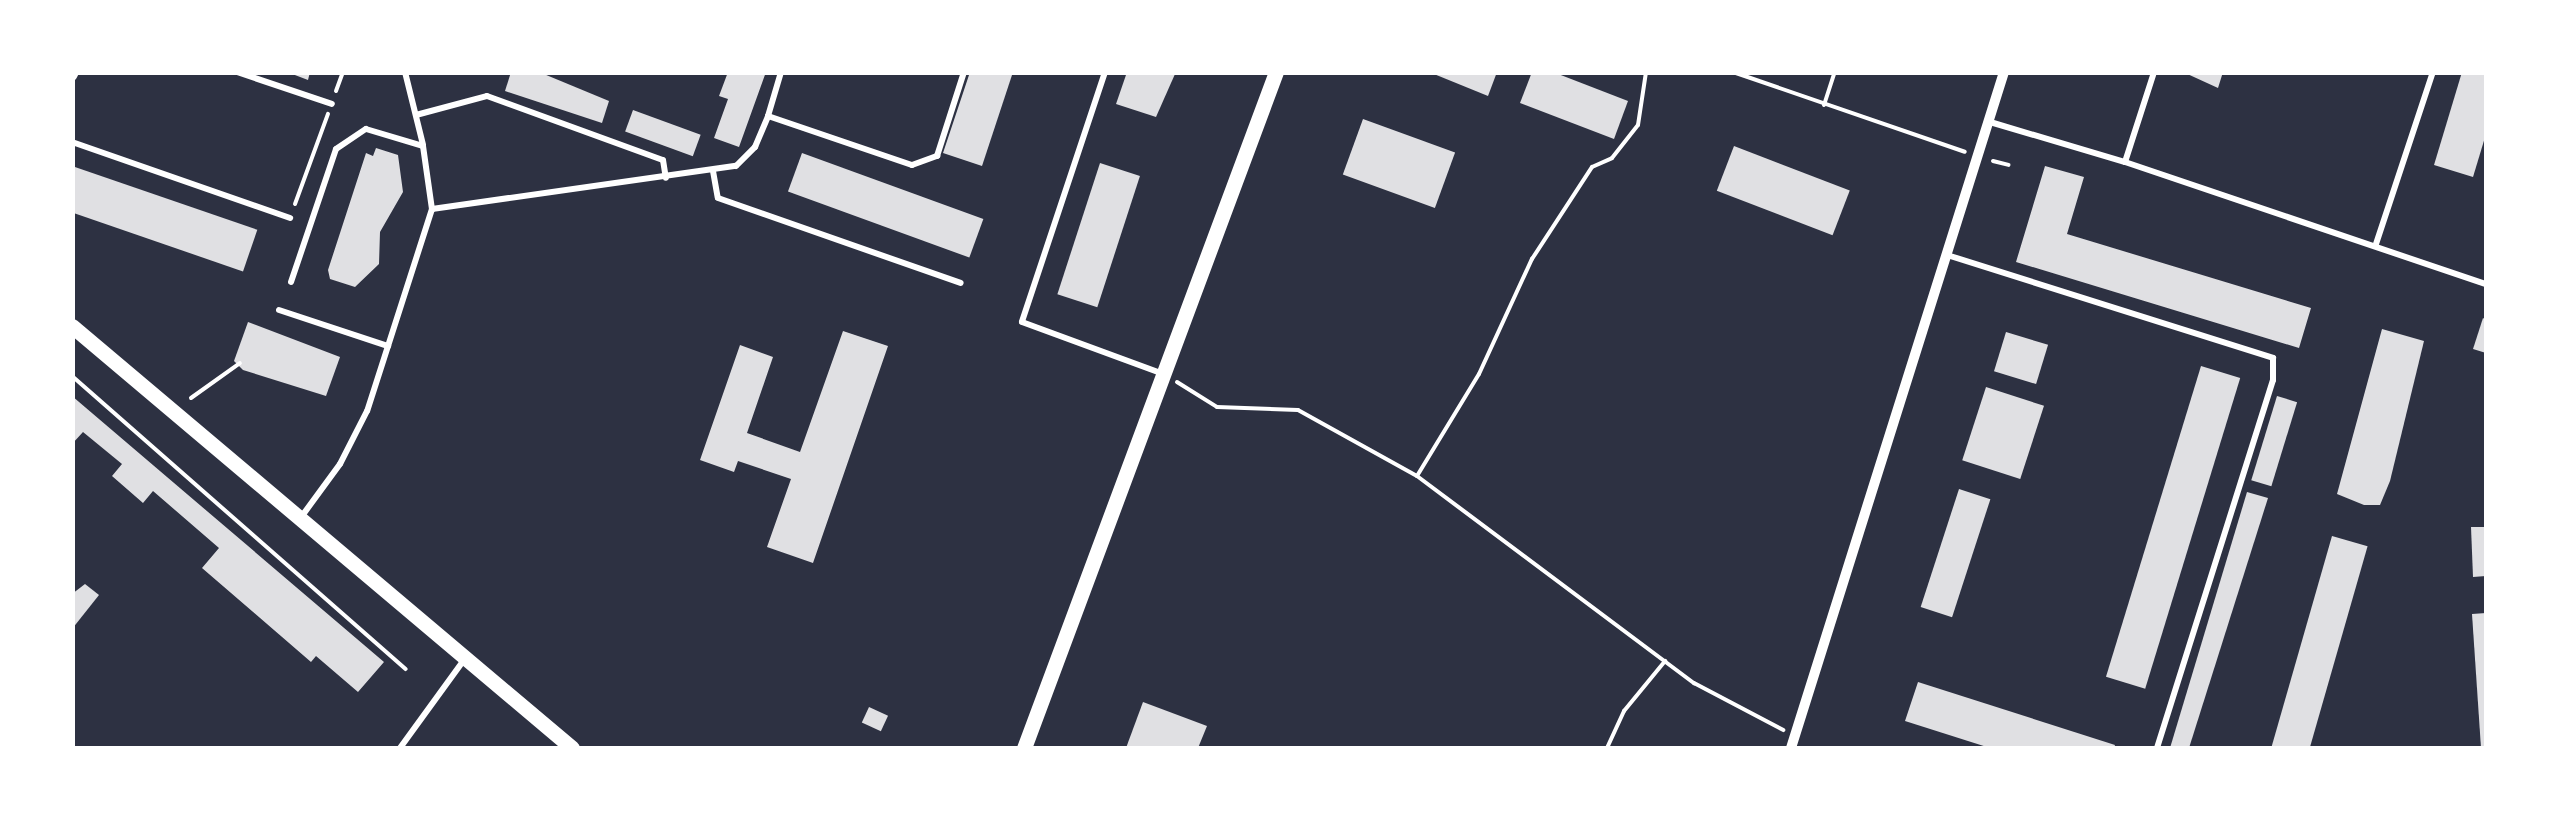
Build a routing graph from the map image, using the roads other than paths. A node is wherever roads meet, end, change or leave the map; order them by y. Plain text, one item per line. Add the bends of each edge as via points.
1 (236, 72) edge
2 (405, 72) edge
3 (781, 72) edge
4 (964, 72) edge
5 (1105, 72) edge
6 (1276, 72) edge
7 (2004, 72) edge
8 (2154, 72) edge
9 (2433, 72) edge
10 (332, 104) road end
11 (416, 116) junction
12 (768, 116) junction
13 (1990, 122) junction
14 (72, 142) edge
15 (423, 146) junction
16 (2126, 162) junction
17 (713, 171) junction
18 (666, 178) junction
19 (432, 209) junction
20 (290, 218) road end
21 (2376, 244) junction
22 (1947, 255) junction
23 (291, 282) dead end
24 (962, 283) dead end
25 (2486, 284) edge
26 (279, 310) dead end
27 (72, 326) edge
28 (388, 346) junction
29 (1165, 374) junction
30 (298, 520) junction
31 (464, 659) junction
32 (1793, 743) edge
33 (400, 748) edge
34 (572, 748) edge
35 (1024, 748) edge
36 (2157, 748) edge

1 - 10 lane
2 - 11 lane
3 - 12 lane
4 - 12 lane via 936,156 912,165
5 - 29 lane via 1022,322
6 - 29 street
7 - 13 street
8 - 16 lane
9 - 21 lane
11 - 15 lane
11 - 18 lane via 487,96 664,160
12 - 17 lane via 746,156
13 - 16 lane
13 - 22 street
14 - 20 lane
15 - 19 lane
15 - 23 lane via 366,129 336,149
16 - 21 lane
17 - 18 lane
17 - 24 lane via 718,198
18 - 19 lane
19 - 28 lane
21 - 25 lane
22 - 32 street
22 - 36 lane via 2272,358 2272,380
26 - 28 lane
27 - 30 street
28 - 30 lane via 354,441
29 - 35 street
30 - 31 street
31 - 33 lane
31 - 34 street

